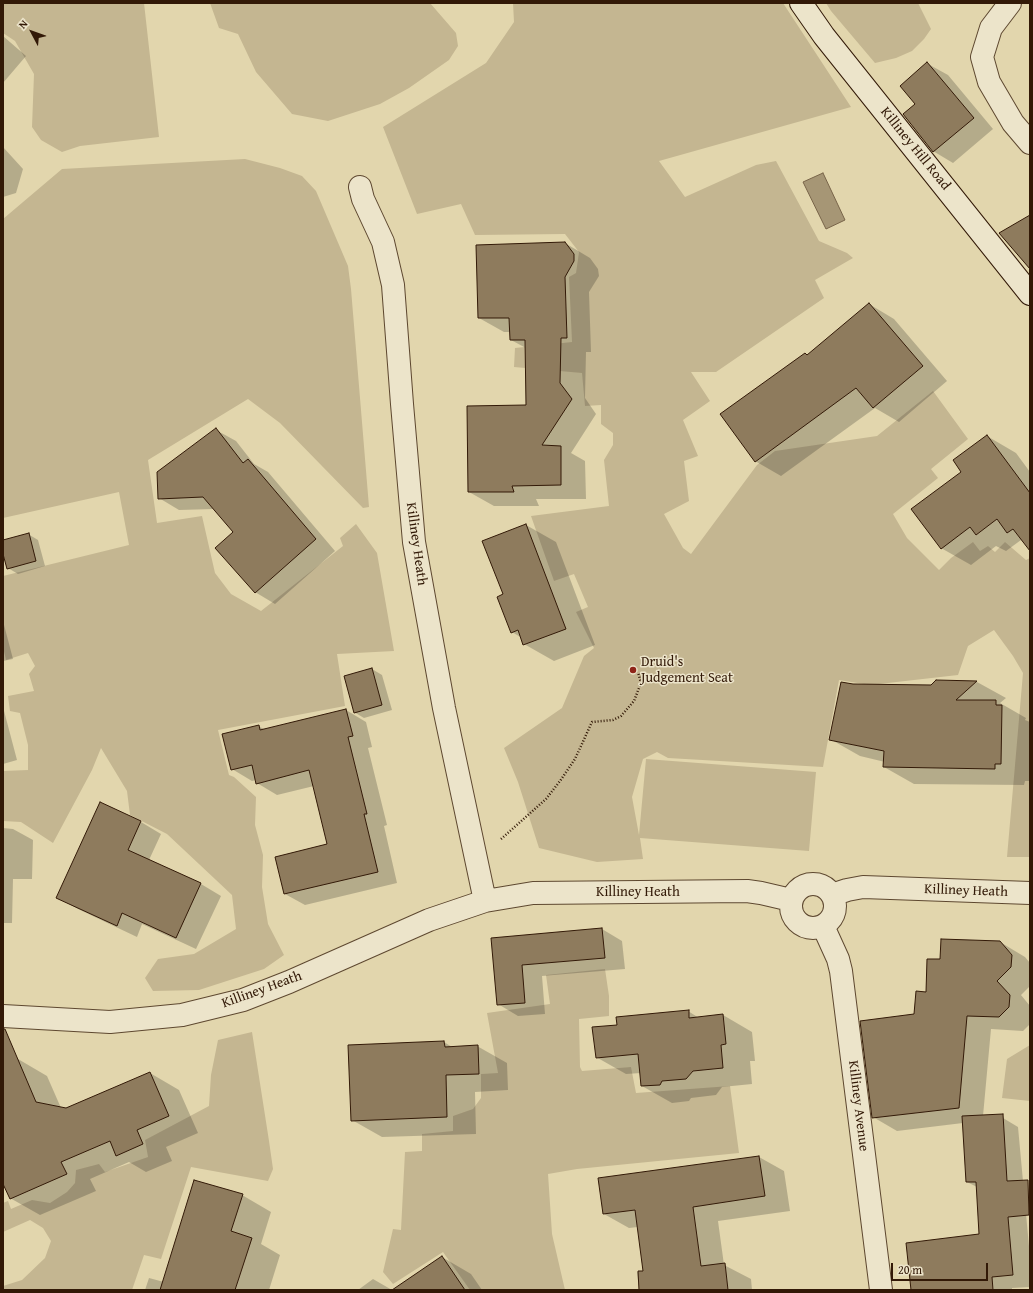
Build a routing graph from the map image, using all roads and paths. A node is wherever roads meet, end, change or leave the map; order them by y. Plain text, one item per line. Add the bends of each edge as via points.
1 (800, 3) edge
2 (1010, 3) edge
3 (1030, 143) edge
4 (360, 186) dead end
5 (1030, 294) edge
6 (638, 672) dead end
7 (506, 835) dead end
8 (1030, 893) edge
9 (832, 896) junction
10 (792, 900) junction
11 (484, 902) junction
12 (823, 926) junction
13 (3, 1016) edge
14 (881, 1290) edge

1 - 5 street, Killiney Hill Road
2 - 3 street via 991,28 982,56 989,82 1013,122
4 - 11 street, Killiney Heath via 363,199 383,242 393,285 414,542 444,708
6 - 7 path via 641,683 634,701 621,716 613,720 592,722 575,759 560,781 546,799
8 - 9 street, Killiney Heath via 863,888 847,890
9 - 10 street via 819,885 810,884 796,892
9 - 12 street via 835,909 833,916
10 - 11 street, Killiney Heath via 761,893 731,891 533,893
10 - 12 street via 790,908 798,923 810,928
11 - 13 street, Killiney Heath via 429,920 243,1000 182,1015 110,1022
12 - 14 street, Killiney Avenue via 841,971

